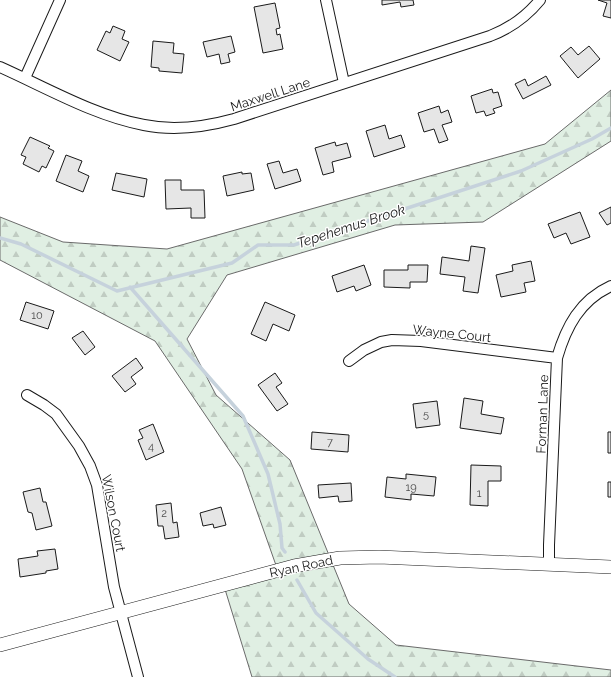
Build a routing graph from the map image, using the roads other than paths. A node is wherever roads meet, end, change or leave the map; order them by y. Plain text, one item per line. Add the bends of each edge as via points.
1 (60, 0) edge
2 (326, 0) edge
3 (540, 0) edge
4 (0, 67) edge
5 (25, 78) junction
6 (344, 83) junction
7 (611, 286) edge
8 (557, 358) junction
9 (349, 361) dead end
10 (27, 395) dead end
11 (549, 564) junction
12 (611, 567) edge
13 (121, 613) junction
14 (0, 645) edge
15 (138, 677) edge

1 - 5 street
2 - 6 street
3 - 6 street, Maxwell Lane via 531,12 517,23 490,36
4 - 5 street, Maxwell Lane
5 - 6 street, Maxwell Lane via 115,118 144,125 176,128 221,123
7 - 8 street, Forman Lane via 587,302 577,313 568,326
8 - 9 street, Wayne Court via 421,341 392,340 364,350
8 - 11 street, Forman Lane
10 - 13 street, Wilson Court via 56,414 90,466 97,485 114,588
11 - 12 street, Ryan Road
11 - 13 street, Ryan Road via 379,556 340,558 294,566
13 - 14 street, Ryan Road
13 - 15 street, Wilson Court

